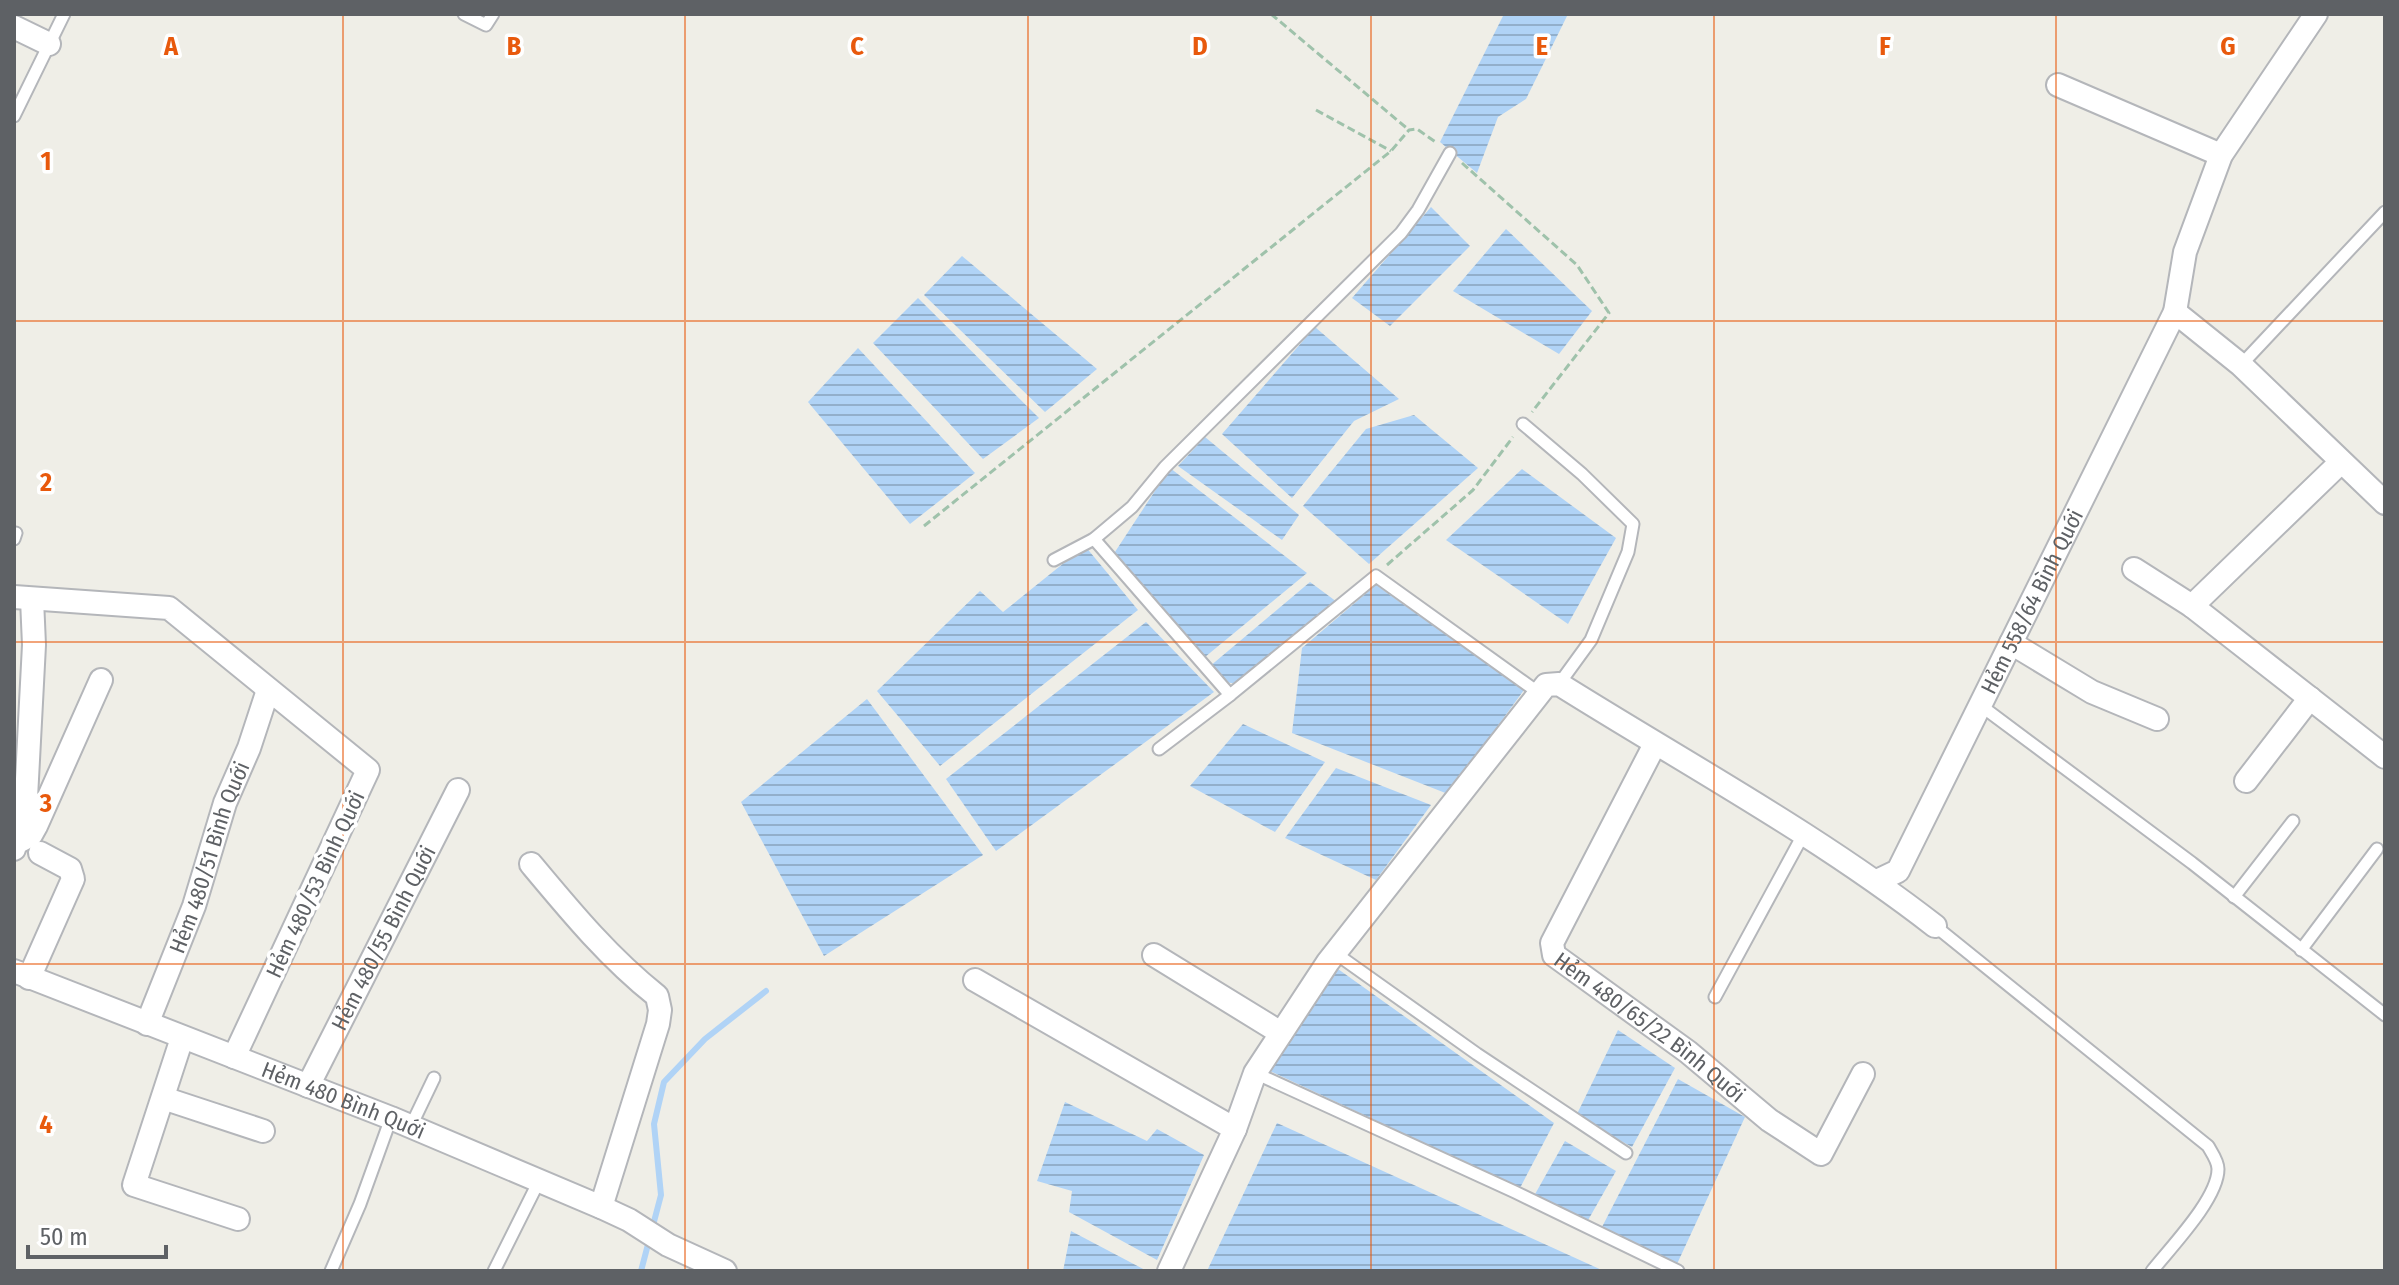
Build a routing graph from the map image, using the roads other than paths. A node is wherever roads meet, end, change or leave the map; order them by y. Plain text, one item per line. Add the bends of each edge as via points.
1 (64, 14) edge
2 (464, 14) edge
3 (493, 14) edge
4 (2316, 14) edge
5 (14, 27) edge
6 (49, 44) junction
7 (2058, 85) dead end
8 (14, 116) edge
9 (1450, 153) road end
10 (2221, 155) junction
11 (2385, 212) edge
12 (2175, 312) junction
13 (2241, 365) junction
14 (1523, 424) road end
15 (2341, 462) junction
16 (2385, 503) edge
17 (1094, 539) junction
18 (1054, 560) dead end
19 (2134, 569) dead end
20 (23, 598) edge
21 (2192, 606) junction
22 (2011, 643) junction
23 (101, 680) dead end
24 (1549, 689) junction
25 (268, 690) junction
26 (1230, 695) junction
27 (2310, 698) junction
28 (1980, 705) junction
29 (2157, 719) dead end
30 (1655, 744) junction
31 (1159, 749) dead end
32 (2385, 757) edge
33 (2246, 781) dead end
34 (458, 790) dead end
35 (2293, 821) dead end
36 (1803, 835) junction
37 (15, 846) edge
38 (2377, 849) dead end
39 (40, 853) dead end
40 (531, 864) dead end
41 (1877, 881) junction
42 (2234, 897) junction
43 (1935, 926) joint
44 (2301, 950) junction
45 (1335, 953) junction
46 (1154, 955) dead end
47 (22, 975) edge
48 (975, 980) dead end
49 (1715, 997) dead end
50 (2385, 1015) edge
51 (147, 1024) junction
52 (1281, 1033) junction
53 (182, 1038) junction
54 (234, 1057) junction
55 (1255, 1073) junction
56 (1863, 1074) dead end
57 (434, 1078) dead end
58 (308, 1086) junction
59 (163, 1098) junction
60 (401, 1122) junction
61 (1235, 1129) junction
62 (263, 1131) dead end
63 (1626, 1153) dead end
64 (538, 1183) junction
65 (601, 1207) junction
66 (238, 1219) dead end
67 (692, 1265) edge
68 (331, 1271) edge
69 (494, 1271) edge
70 (725, 1271) edge
71 (1169, 1271) edge
72 (1678, 1271) edge
73 (2152, 1271) edge

1 - 6 lane
2 - 3 lane via 486,25
4 - 10 street, Hẻm 558/64 Bình Quới
5 - 6 street
6 - 8 lane
7 - 10 street
9 - 17 lane via 1401,233 1165,467 1132,507
10 - 12 street, Hẻm 558/64 Bình Quới via 2185,252
11 - 13 lane
12 - 13 street
12 - 22 street, Hẻm 558/64 Bình Quới
13 - 15 street
14 - 24 lane via 1633,524 1628,552 1591,640
15 - 16 street
15 - 21 street
17 - 18 lane
17 - 26 lane
19 - 21 street
20 - 25 street, Hẻm 480/53 Bình Quới via 169,608
20 - 37 street via 34,645 26,798
21 - 27 street
22 - 28 street, Hẻm 558/64 Bình Quới
22 - 29 street via 2092,692
23 - 37 street via 36,826
24 - 26 lane via 1376,576
24 - 30 street
24 - 45 street
25 - 51 street, Hẻm 480/51 Bình Quới
25 - 54 street, Hẻm 480/53 Bình Quới via 368,770
26 - 31 lane
27 - 32 street
27 - 33 street
28 - 41 street, Hẻm 558/64 Bình Quới via 1898,871
28 - 42 lane
30 - 36 street
30 - 56 street, Hẻm 480/65/22 Bình Quới via 1552,943 1554,955 1821,1154
34 - 58 street, Hẻm 480/55 Bình Quới
35 - 42 lane
36 - 41 street
36 - 49 lane
38 - 44 lane
39 - 47 street via 70,869 73,879
40 - 65 street via 588,934 657,996 660,1010
41 - 43 street
42 - 44 lane
43 - 73 lane via 2208,1146 2218,1170 2213,1188
44 - 50 lane
45 - 52 street
45 - 63 lane
46 - 52 street
47 - 51 street, Hẻm 480 Bình Quới
48 - 61 street
51 - 53 street, Hẻm 480 Bình Quới
52 - 55 street
53 - 54 street, Hẻm 480 Bình Quới
53 - 59 street
54 - 58 street, Hẻm 480 Bình Quới
55 - 61 street
55 - 72 lane
57 - 60 lane
58 - 60 street, Hẻm 480 Bình Quới
59 - 62 street
59 - 66 street via 134,1185
60 - 64 street, Hẻm 480 Bình Quới
60 - 68 lane
61 - 71 street
64 - 65 street, Hẻm 480 Bình Quới
64 - 69 lane
65 - 67 street, Hẻm 480 Bình Quới via 629,1220
67 - 70 street, Hẻm 480 Bình Quới

